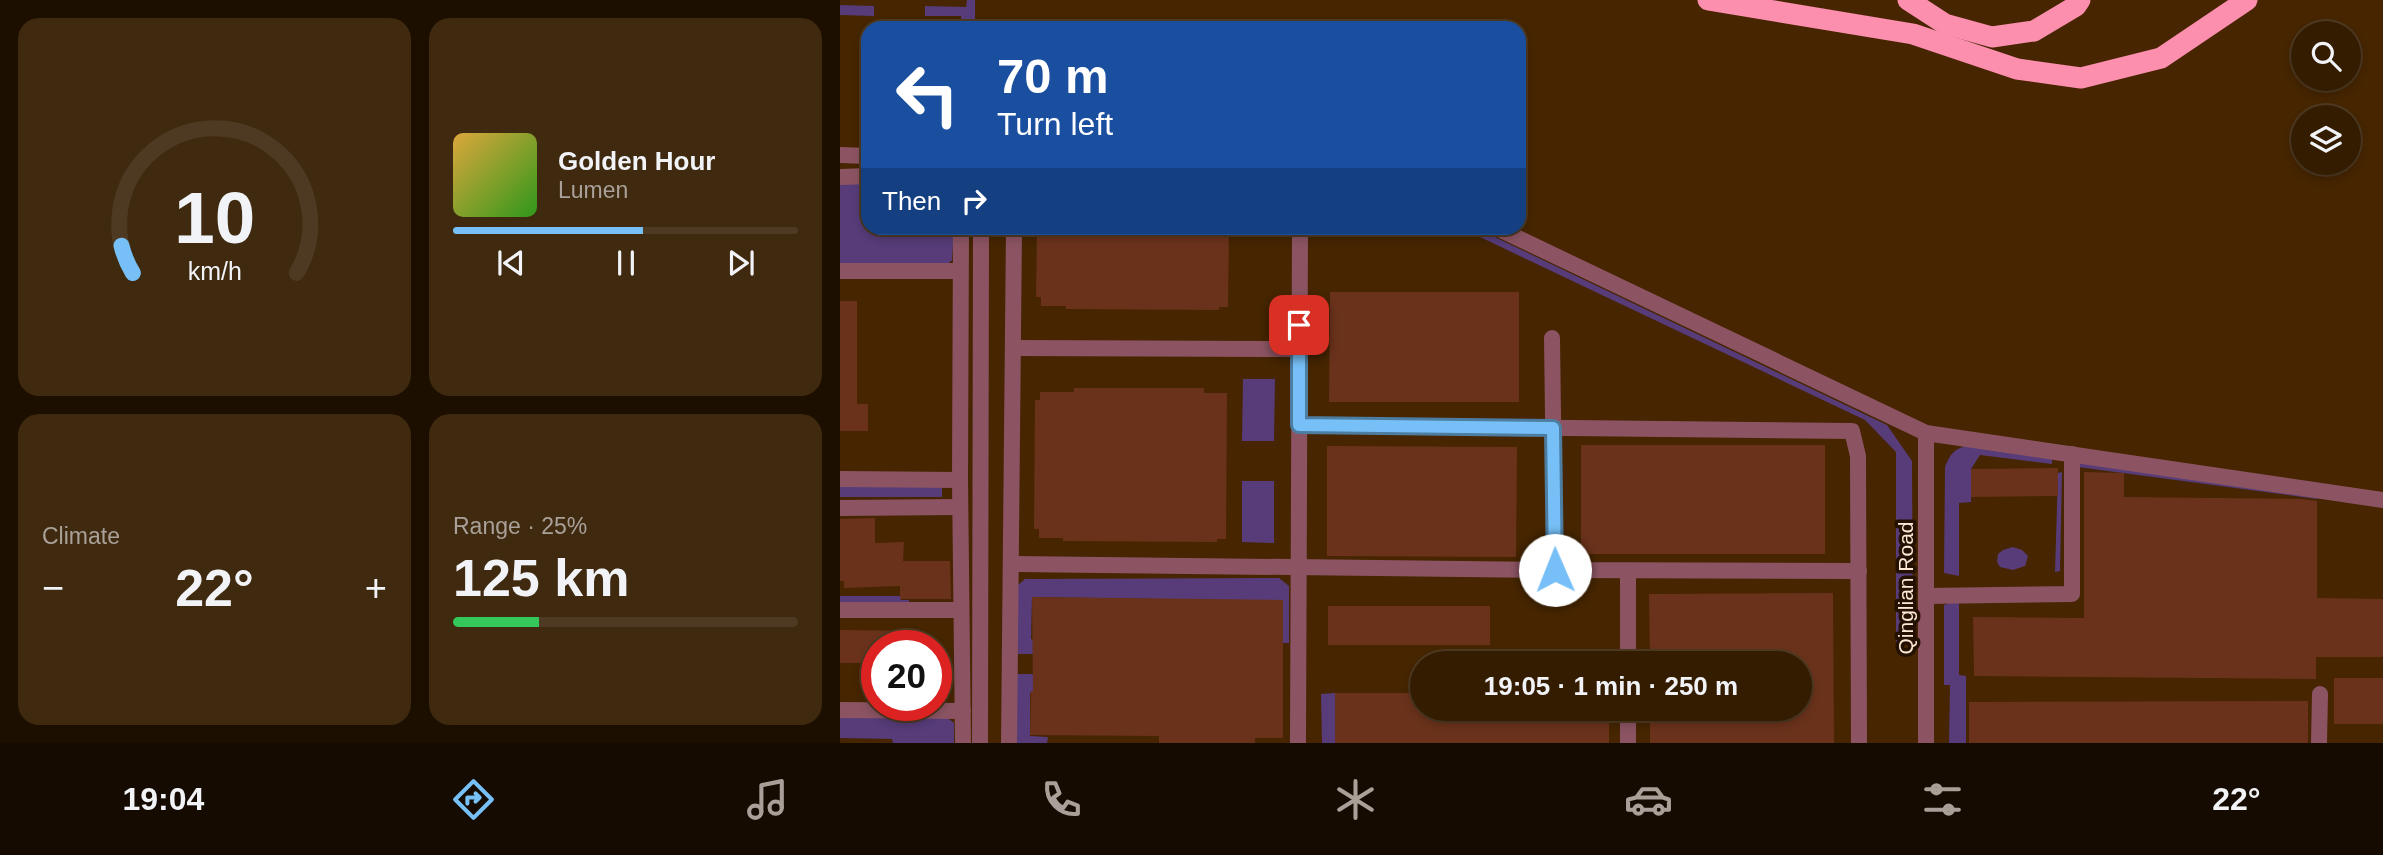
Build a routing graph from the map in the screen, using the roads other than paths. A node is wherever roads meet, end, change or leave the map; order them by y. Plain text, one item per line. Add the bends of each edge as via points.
1 (1708, 0) edge
2 (1908, 0) edge
3 (2080, 0) edge
4 (2247, 0) edge
5 (840, 155) edge
6 (861, 156) edge
7 (861, 176) edge
8 (840, 177) edge
9 (961, 235) edge
10 (981, 235) edge
11 (1014, 235) edge
12 (1300, 235) edge
13 (1512, 235) edge
14 (840, 271) edge
15 (960, 271) junction
16 (1552, 338) dead end
17 (1014, 348) junction
18 (1299, 349) junction
19 (1299, 425) junction
20 (1553, 428) junction
21 (1926, 433) junction
22 (2072, 454) junction
23 (840, 478) edge
24 (960, 480) junction
25 (2383, 500) edge
26 (960, 507) junction
27 (840, 508) edge
28 (1011, 564) junction
29 (1300, 569) junction
30 (1555, 570) junction
31 (1628, 571) junction
32 (1859, 571) junction
33 (1926, 596) junction
34 (840, 610) edge
35 (961, 610) junction
36 (1628, 651) edge
37 (2319, 694) dead end
38 (840, 710) edge
39 (963, 711) junction
40 (1628, 721) edge
41 (963, 743) edge
42 (979, 743) edge
43 (1009, 743) edge
44 (1298, 743) edge
45 (1629, 743) edge
46 (1860, 743) edge
47 (1926, 743) edge
48 (2319, 743) edge

1 - 4 highway via 1913,34 2017,69 2081,78 2161,58
2 - 3 highway via 1945,24 1992,37 2034,32
5 - 6 street
7 - 8 street
9 - 15 street
10 - 42 street
11 - 17 street
12 - 18 street
13 - 21 street
14 - 15 street
15 - 24 street
16 - 20 street
17 - 18 street
17 - 28 street
18 - 19 street
19 - 20 street
19 - 29 street
20 - 30 street
20 - 32 street via 1852,431 1858,456
21 - 22 street
21 - 33 street, Qinglian Road
22 - 25 street
22 - 33 street via 2072,594
23 - 24 street
24 - 26 street
26 - 27 street
26 - 35 street
28 - 29 street
28 - 43 street
29 - 30 street
29 - 44 street
30 - 31 street
31 - 32 street
31 - 36 street
32 - 46 street
33 - 47 street, Qinglian Road
34 - 35 street
35 - 39 street
37 - 48 street
38 - 39 street
39 - 41 street
40 - 45 street

